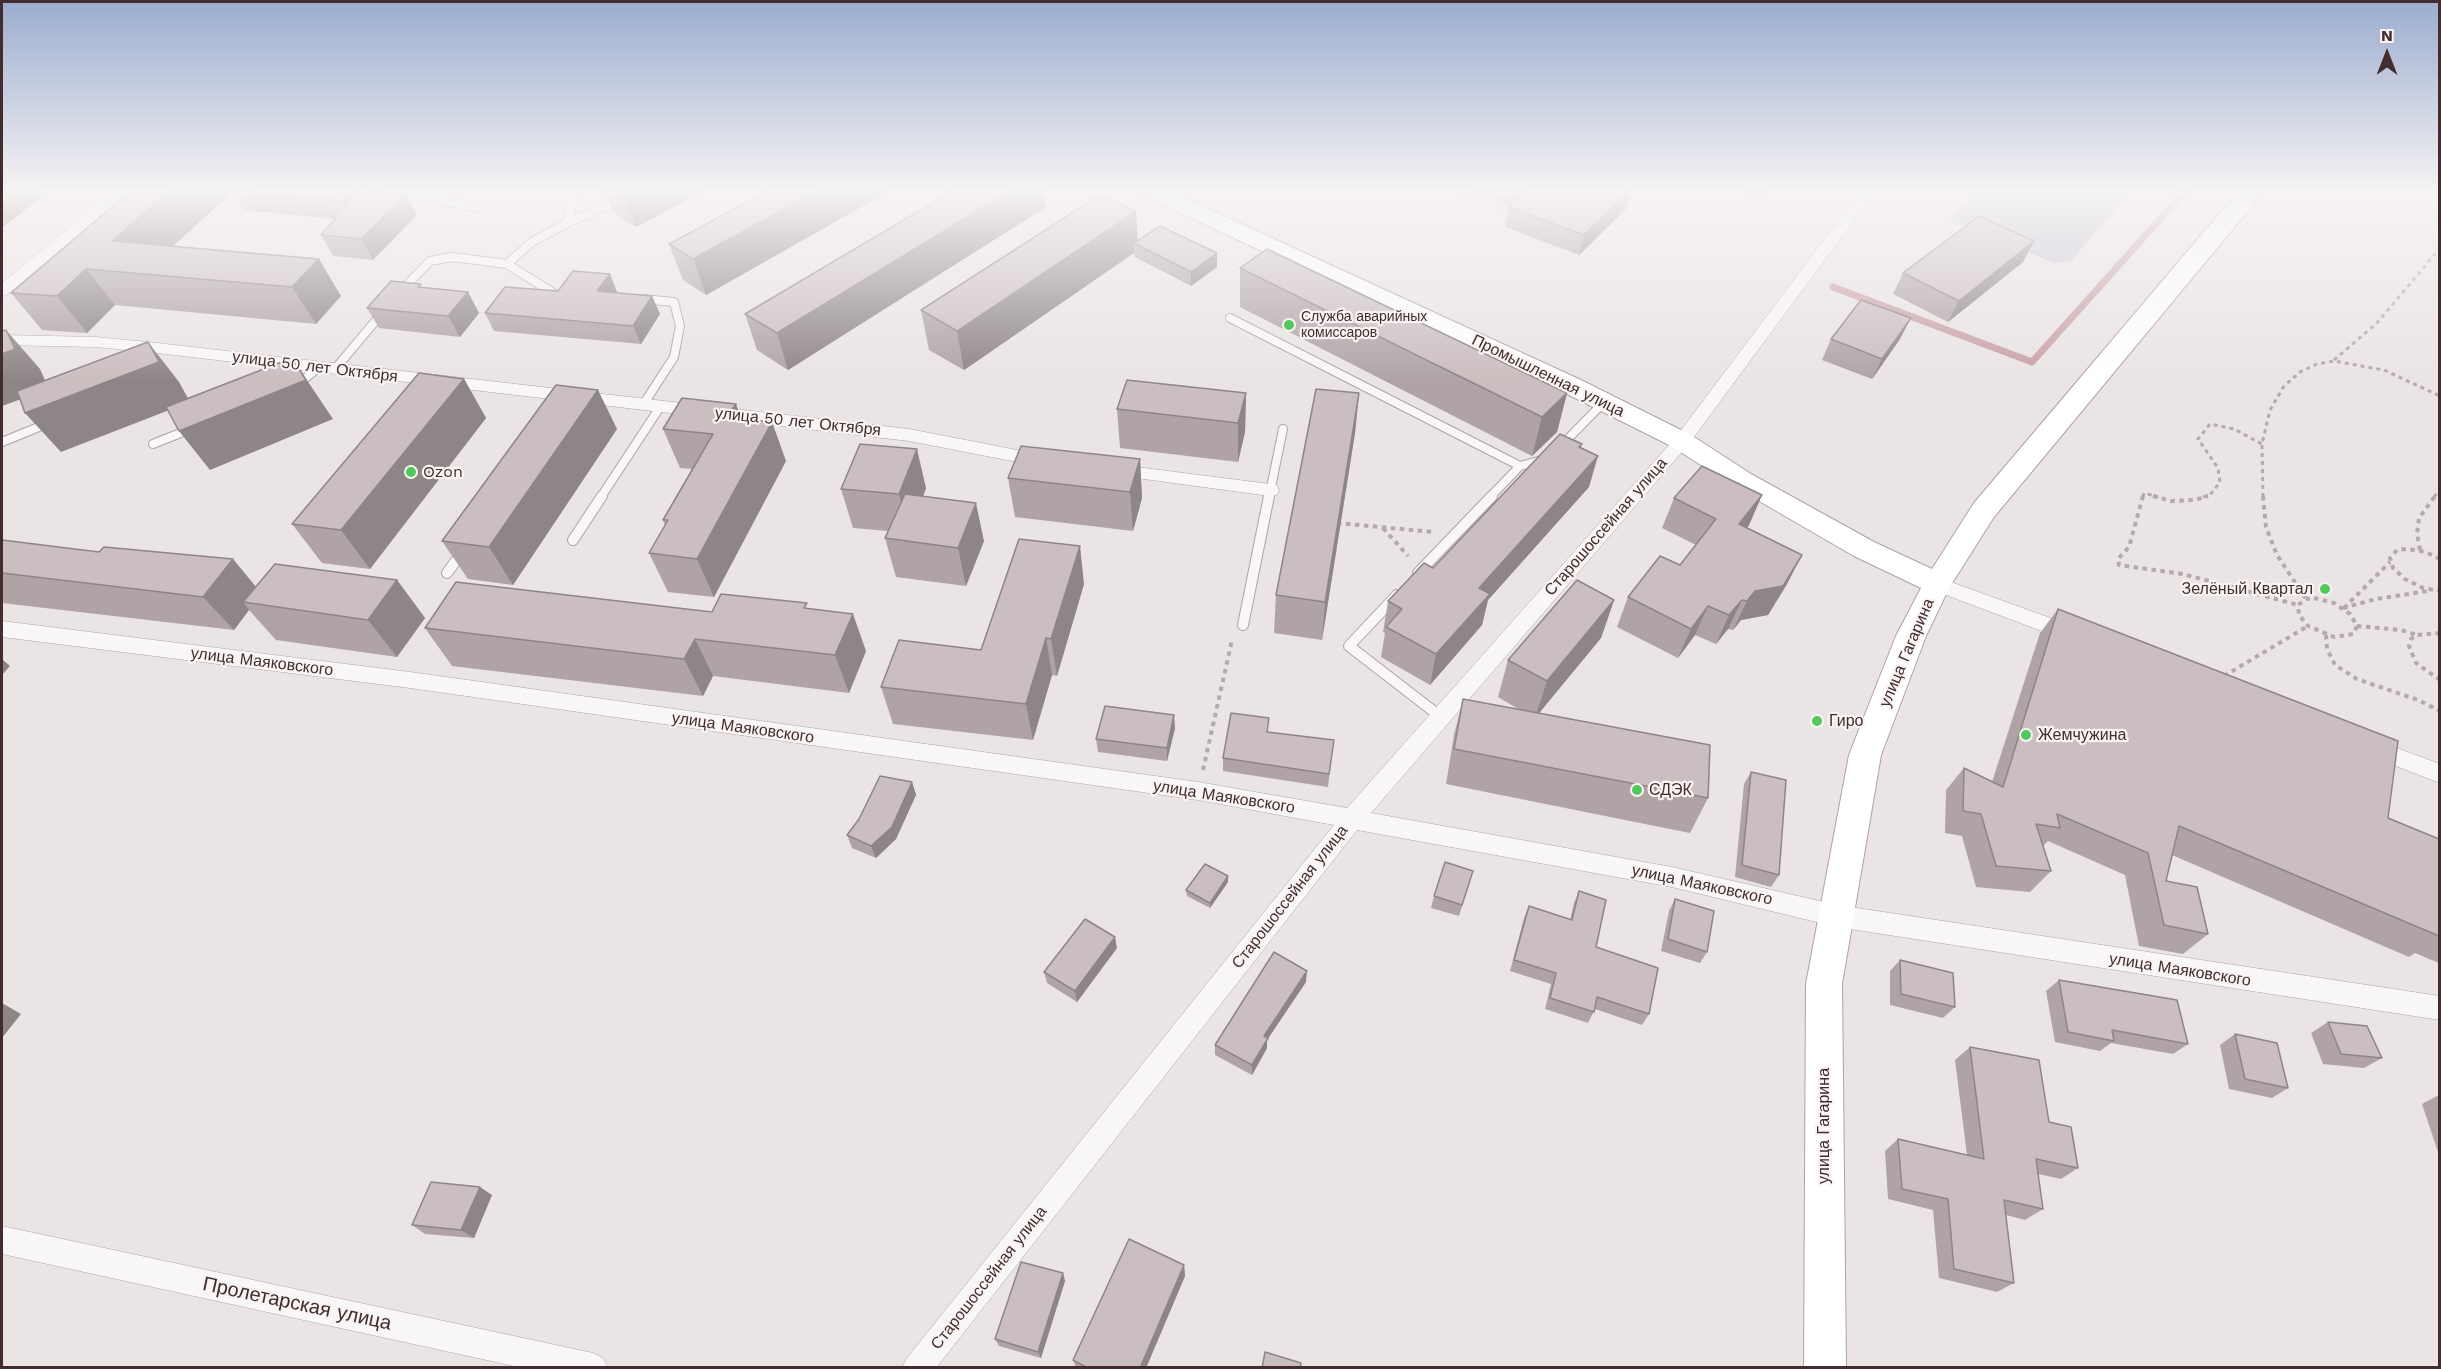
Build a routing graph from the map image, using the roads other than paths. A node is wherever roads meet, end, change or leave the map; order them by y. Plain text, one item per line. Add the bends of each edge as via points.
1 (48, 253) edge
2 (520, 253) edge
3 (1285, 253) edge
4 (1822, 253) edge
5 (2199, 253) edge
6 (507, 264) junction
7 (2, 291) edge
8 (558, 296) edge
9 (642, 299) edge
10 (1230, 318) dead end
11 (2, 340) edge
12 (327, 368) junction
13 (289, 389) edge
14 (1604, 402) junction
15 (652, 406) junction
16 (61, 418) edge
17 (205, 423) edge
18 (1283, 429) dead end
19 (1682, 441) junction
20 (2, 442) edge
21 (153, 444) dead end
22 (1062, 464) edge
23 (1520, 466) junction
24 (1097, 468) edge
25 (1270, 490) junction
26 (573, 540) dead end
27 (467, 545) edge
28 (447, 573) edge
29 (1413, 578) edge
30 (1937, 584) junction
31 (1405, 587) edge
32 (1243, 625) road end
33 (2, 629) edge
34 (2088, 641) edge
35 (1441, 717) junction
36 (2351, 740) edge
37 (2439, 774) edge
38 (1352, 819) junction
39 (1838, 916) junction
40 (2439, 1008) edge
41 (2, 1240) edge
42 (593, 1368) edge
43 (917, 1368) edge
44 (1825, 1368) edge

1 - 7 street
2 - 6 lane
3 - 14 main road, Промышленная улица
4 - 19 street, Старошоссейная улица
5 - 30 main road, улица Гагарина via 1984,510
6 - 8 lane
6 - 12 lane via 452,257 430,261
9 - 15 lane via 674,302 680,326 674,357
10 - 23 lane
11 - 12 street, улица 50 лет Октября via 96,342
12 - 13 lane
12 - 15 street, улица 50 лет Октября via 569,401
14 - 19 main road, Промышленная улица
14 - 23 lane via 1549,458
15 - 22 street, улица 50 лет Октября via 909,435
15 - 26 lane
16 - 20 lane
17 - 21 lane
18 - 25 lane
19 - 30 main road, Промышленная улица via 1864,549
19 - 35 street, Старошоссейная улица
23 - 29 lane
24 - 25 street
25 - 32 lane
27 - 28 lane
30 - 34 street
30 - 39 main road, улица Гагарина via 1911,636 1865,755
31 - 35 lane via 1349,646
33 - 38 street, улица Маяковского via 410,680 1198,791
35 - 38 street, Старошоссейная улица
36 - 37 street
38 - 39 street, улица Маяковского via 1672,877
38 - 43 street, Старошоссейная улица
39 - 40 street, улица Маяковского
39 - 44 main road, улица Гагарина via 1824,984
41 - 42 street, Пролетарская улица

